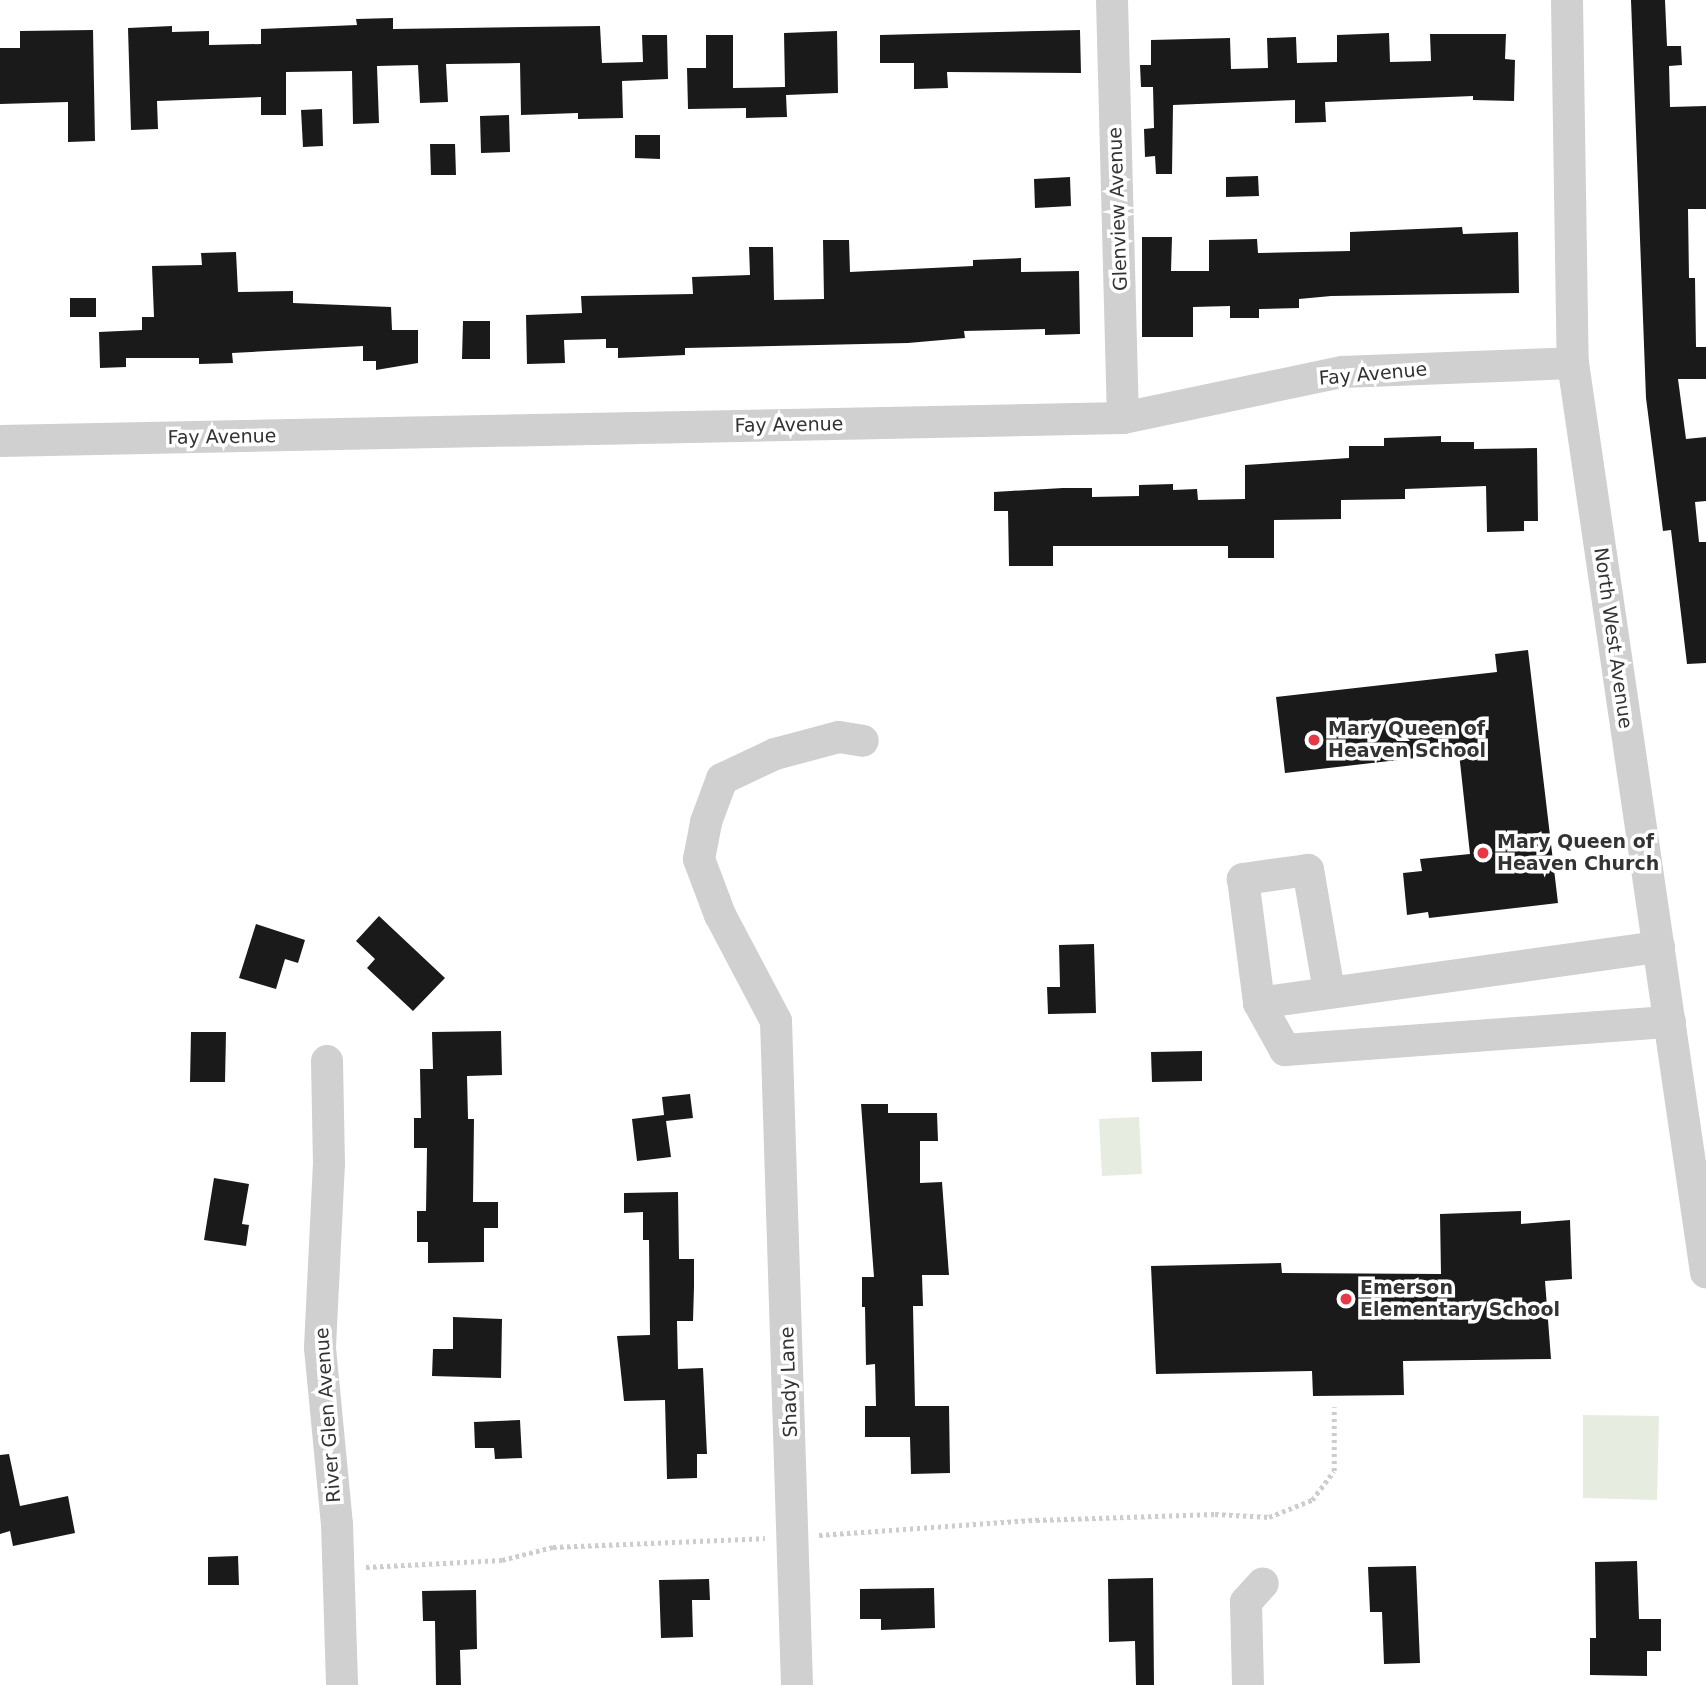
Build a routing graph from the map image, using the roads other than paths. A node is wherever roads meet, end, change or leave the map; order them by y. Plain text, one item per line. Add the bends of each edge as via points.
1 (1112, 0) edge
2 (1567, 0) edge
3 (1573, 363) junction
4 (1123, 418) junction
5 (0, 441) edge
6 (863, 741) dead end
7 (1659, 947) junction
8 (1329, 991) junction
9 (1259, 1003) junction
10 (1670, 1022) junction
11 (327, 1061) dead end
12 (1706, 1272) edge
13 (1263, 1583) dead end
14 (342, 1685) edge
15 (797, 1685) edge
16 (1248, 1685) edge

1 - 4 street, Glenview Avenue
2 - 3 street, North West Avenue
3 - 4 street, Fay Avenue via 1342,372
3 - 7 street, North West Avenue
4 - 5 street, Fay Avenue
6 - 15 street, Shady Lane via 839,737 775,754 722,779 699,859 720,915 776,1021
7 - 8 street
7 - 10 street, North West Avenue
8 - 9 street
8 - 9 street via 1308,870 1243,879
9 - 10 street via 1285,1050
10 - 12 street, North West Avenue
11 - 14 street, River Glen Avenue via 329,1163 320,1348 338,1567
13 - 16 street via 1246,1602

